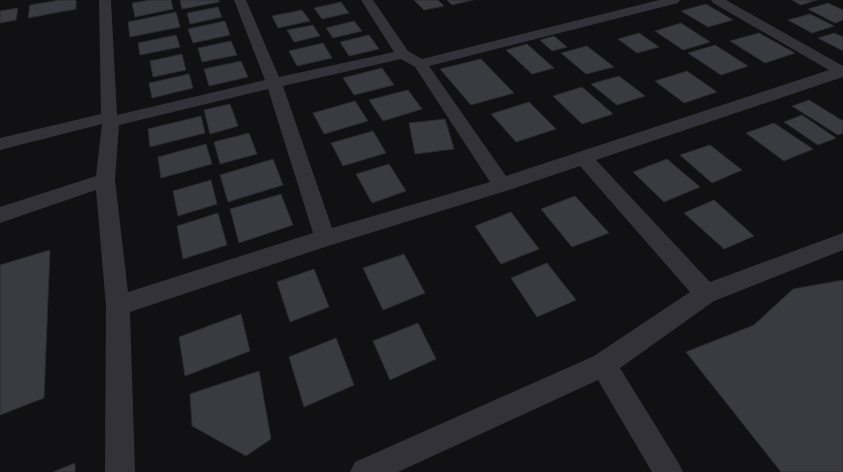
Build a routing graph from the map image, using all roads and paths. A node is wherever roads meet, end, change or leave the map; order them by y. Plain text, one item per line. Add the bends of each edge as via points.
1 (105, 0) edge
2 (240, 0) edge
3 (366, 0) edge
4 (674, 0) edge
5 (717, 0) edge
6 (403, 54) junction
7 (420, 64) junction
8 (842, 72) edge
9 (274, 83) junction
10 (110, 120) junction
11 (0, 144) edge
12 (583, 157) junction
13 (105, 180) junction
14 (502, 185) junction
15 (0, 216) edge
16 (325, 238) junction
17 (843, 241) edge
18 (706, 294) junction
19 (118, 306) junction
20 (603, 365) junction
21 (120, 472) edge
22 (365, 472) edge
23 (668, 472) edge

1 - 10 street
2 - 9 street
3 - 6 street
4 - 7 street
5 - 8 street
6 - 7 street
6 - 9 street
7 - 14 street
8 - 12 street
9 - 10 street
9 - 16 street
10 - 11 street
10 - 13 street
12 - 14 street
12 - 18 street
13 - 15 street
13 - 19 street
14 - 16 street
16 - 19 street
17 - 18 street
18 - 20 street
19 - 21 street
20 - 22 street
20 - 23 street

